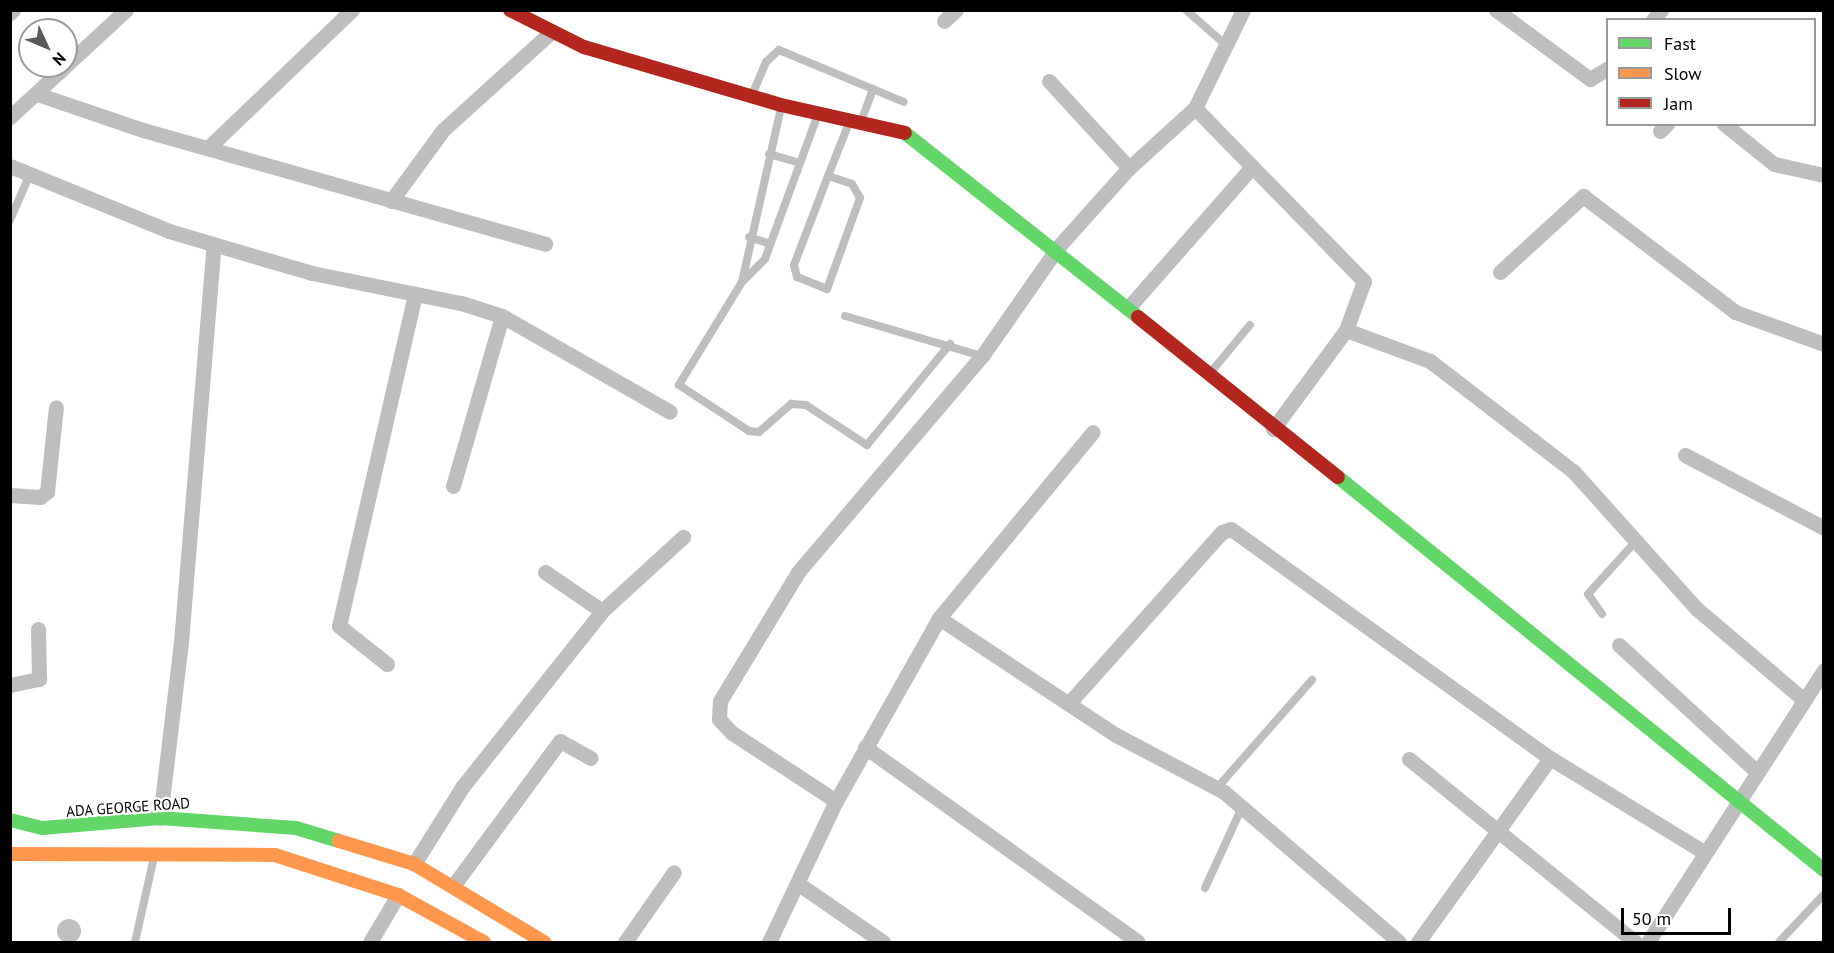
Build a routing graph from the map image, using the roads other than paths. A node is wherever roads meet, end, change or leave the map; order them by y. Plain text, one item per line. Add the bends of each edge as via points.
1 (126, 10) edge
2 (352, 10) edge
3 (510, 10) edge
4 (1186, 10) edge
5 (1243, 10) edge
6 (1496, 10) edge
7 (551, 32) junction
8 (1226, 45) junction
9 (1606, 69) edge
10 (1049, 81) dead end
11 (873, 90) junction
12 (40, 95) junction
13 (751, 96) junction
14 (904, 102) dead end
15 (781, 105) junction
16 (1195, 108) junction
17 (818, 114) junction
18 (10, 117) edge
19 (855, 122) junction
20 (1726, 126) edge
21 (210, 146) junction
22 (769, 154) junction
23 (800, 163) junction
24 (10, 166) edge
25 (1129, 168) junction
26 (1250, 169) junction
27 (30, 174) junction
28 (1824, 175) edge
29 (828, 176) junction
30 (391, 201) junction
31 (10, 220) edge
32 (749, 237) junction
33 (214, 244) junction
34 (545, 244) dead end
35 (770, 244) junction
36 (1058, 247) junction
37 (1500, 272) dead end
38 (742, 282) junction
39 (415, 294) junction
40 (1128, 308) junction
41 (502, 316) junction
42 (845, 316) dead end
43 (1250, 325) dead end
44 (1346, 330) junction
45 (950, 344) junction
46 (1824, 344) edge
47 (982, 357) junction
48 (1208, 375) junction
49 (56, 407) dead end
50 (670, 412) dead end
51 (1273, 429) junction
52 (1093, 432) dead end
53 (1685, 455) dead end
54 (453, 486) dead end
55 (10, 495) edge
56 (1824, 528) edge
57 (683, 537) dead end
58 (1636, 541) junction
59 (546, 572) dead end
60 (602, 611) junction
61 (1602, 614) dead end
62 (939, 618) junction
63 (38, 629) dead end
64 (1619, 645) dead end
65 (387, 664) dead end
66 (1824, 670) edge
67 (1312, 680) dead end
68 (10, 685) edge
69 (1804, 700) junction
70 (1069, 703) junction
71 (865, 747) junction
72 (591, 758) dead end
73 (1550, 758) junction
74 (1409, 759) dead end
75 (1756, 771) junction
76 (1217, 788) junction
77 (836, 801) junction
78 (1737, 803) junction
79 (1242, 806) junction
80 (160, 818) junction
81 (10, 820) edge
82 (1494, 833) junction
83 (154, 852) junction
84 (1704, 852) junction
85 (10, 854) edge
86 (414, 864) junction
87 (1824, 870) edge
88 (674, 872) dead end
89 (800, 885) junction
90 (453, 886) junction
91 (1205, 888) dead end
92 (398, 894) junction
93 (1824, 894) edge
94 (135, 942) edge
95 (370, 942) edge
96 (484, 942) edge
97 (544, 942) edge
98 (625, 942) edge
99 (769, 942) edge
100 (883, 942) edge
101 (1138, 942) edge
102 (1400, 942) edge
103 (1418, 942) edge
104 (1635, 942) edge
105 (1648, 942) edge
106 (1779, 942) edge

1 - 12 street
2 - 21 street
3 - 7 street
4 - 8 lane
5 - 8 street
6 - 9 street via 1590,79
7 - 13 street
7 - 30 street via 443,130
8 - 16 street
10 - 25 street
11 - 13 lane via 778,50 766,62
11 - 14 lane
11 - 19 lane
12 - 18 street
12 - 21 street
13 - 15 street
15 - 17 street
15 - 22 lane
16 - 25 street
16 - 26 street
17 - 19 street
17 - 23 lane
19 - 29 lane
19 - 36 street via 908,134
20 - 28 street via 1774,164
21 - 30 street
22 - 23 lane
22 - 32 lane
23 - 35 lane
24 - 27 street
25 - 36 street
26 - 40 street
26 - 44 street via 1364,281
27 - 31 lane
27 - 33 street
29 - 29 lane via 852,184 860,198 827,289 794,271
30 - 34 street
32 - 35 lane
32 - 38 lane
33 - 39 street via 351,283
33 - 80 street
35 - 38 lane via 765,259
36 - 40 street
36 - 47 street
37 - 46 street via 1583,196 1735,312
38 - 45 lane via 679,385 749,431 759,432 791,404 806,405 867,445
39 - 41 street
39 - 65 street via 339,626
40 - 48 street
41 - 50 street
41 - 54 street
42 - 45 lane
43 - 48 lane
44 - 51 street
44 - 58 street via 1430,361 1573,471
45 - 47 lane
47 - 77 street via 798,572 720,701 719,720 732,733
48 - 51 street
49 - 55 street via 47,492 40,497
51 - 78 street
52 - 62 street
53 - 56 street
57 - 60 street
58 - 61 lane via 1588,594
58 - 69 street via 1728,638
59 - 60 street
60 - 86 street via 463,786
62 - 70 street
62 - 71 street
63 - 68 street via 39,679
64 - 75 street
66 - 69 street
67 - 76 lane
69 - 75 street
70 - 73 street via 1222,532 1231,530
70 - 76 street via 1116,735
71 - 77 street
71 - 101 street
72 - 90 street via 560,741
73 - 82 street
73 - 84 street
74 - 82 street
75 - 78 street
76 - 79 street
77 - 89 street
78 - 84 street
78 - 87 street
79 - 91 lane
79 - 102 street via 1318,877
80 - 81 street, ADA GEORGE ROAD via 67,828
80 - 86 street, ADA GEORGE ROAD via 296,828
82 - 103 street
82 - 104 street
83 - 85 street via 87,858
83 - 92 street via 275,855
83 - 94 lane
84 - 105 street
86 - 90 street, ADA GEORGE ROAD
88 - 98 street
89 - 99 street
89 - 100 street
90 - 97 street, ADA GEORGE ROAD
92 - 95 street
92 - 96 street
93 - 106 lane

